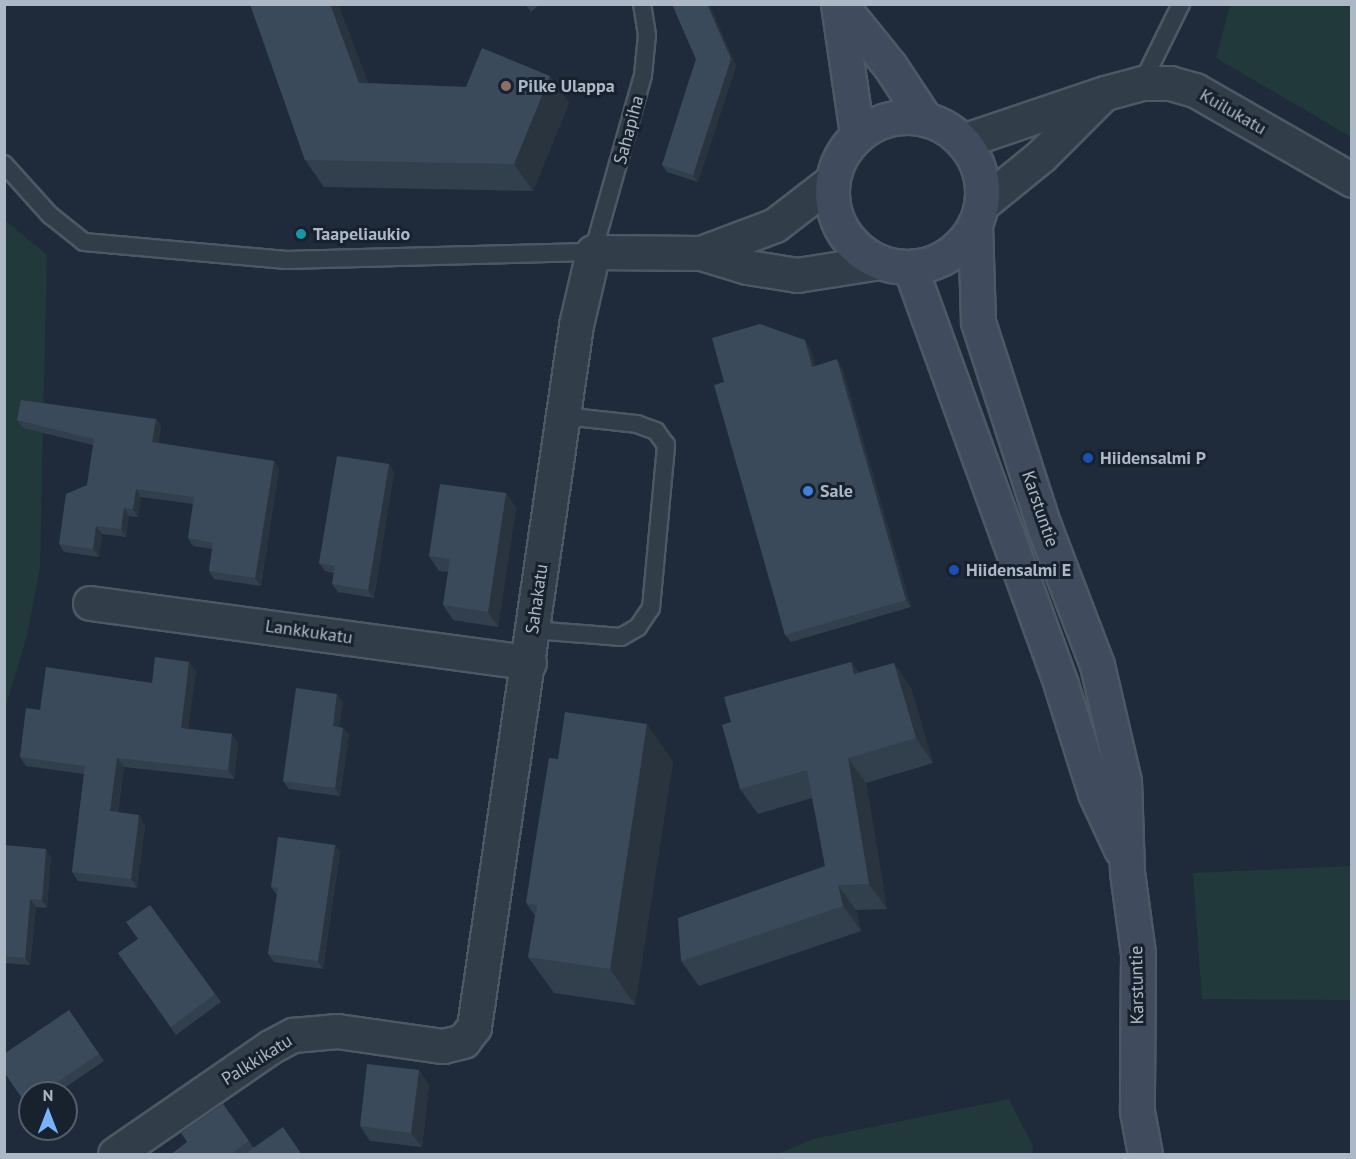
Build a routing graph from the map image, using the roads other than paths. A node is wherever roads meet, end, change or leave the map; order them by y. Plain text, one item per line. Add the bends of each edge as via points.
1 (642, 4) edge
2 (839, 4) edge
3 (1181, 4) edge
4 (1142, 83) junction
5 (1105, 93) junction
6 (925, 119) junction
7 (857, 135) junction
8 (963, 141) junction
9 (4, 164) edge
10 (1352, 180) edge
11 (832, 181) junction
12 (978, 215) junction
13 (593, 252) junction
14 (701, 253) junction
15 (895, 265) junction
16 (563, 416) junction
17 (90, 603) dead end
18 (533, 630) junction
19 (529, 662) junction
20 (1126, 861) junction
21 (455, 1045) joint
22 (1137, 1111) junction
23 (115, 1155) edge
24 (1128, 1155) edge
25 (1145, 1155) edge

1 - 13 lane, Sahapiha via 647,35 643,75
2 - 6 main road via 890,66
2 - 7 main road
3 - 4 lane
4 - 5 street, Kuilukatu
4 - 10 street, Kuilukatu via 1170,83 1195,90
5 - 8 street, Kuilukatu
5 - 12 street, Kuilukatu
6 - 7 main road via 901,117 878,123
6 - 8 main road via 946,127
7 - 11 main road via 841,156
8 - 12 main road via 978,170
9 - 13 lane via 50,215 84,242 286,260
11 - 14 street via 775,225
11 - 15 main road via 833,206 842,230 858,249
12 - 15 main road via 948,255
12 - 20 main road, Karstuntie via 978,322 1044,525 1097,665 1124,781
13 - 14 street
13 - 16 street, Sahakatu
14 - 15 street via 747,267 797,275
15 - 20 main road, Karstuntie via 1057,673 1095,792
16 - 18 street, Sahakatu
16 - 18 lane via 637,424 656,431 666,445 651,608 621,637
17 - 19 street, Lankkukatu
18 - 19 street, Sahakatu
19 - 21 street, Sahakatu via 477,1017 470,1033
20 - 22 main road, Karstuntie via 1138,953
21 - 23 street, Palkkikatu via 337,1031 293,1035
22 - 24 main road, Karstuntie
22 - 25 main road, Karstuntie

